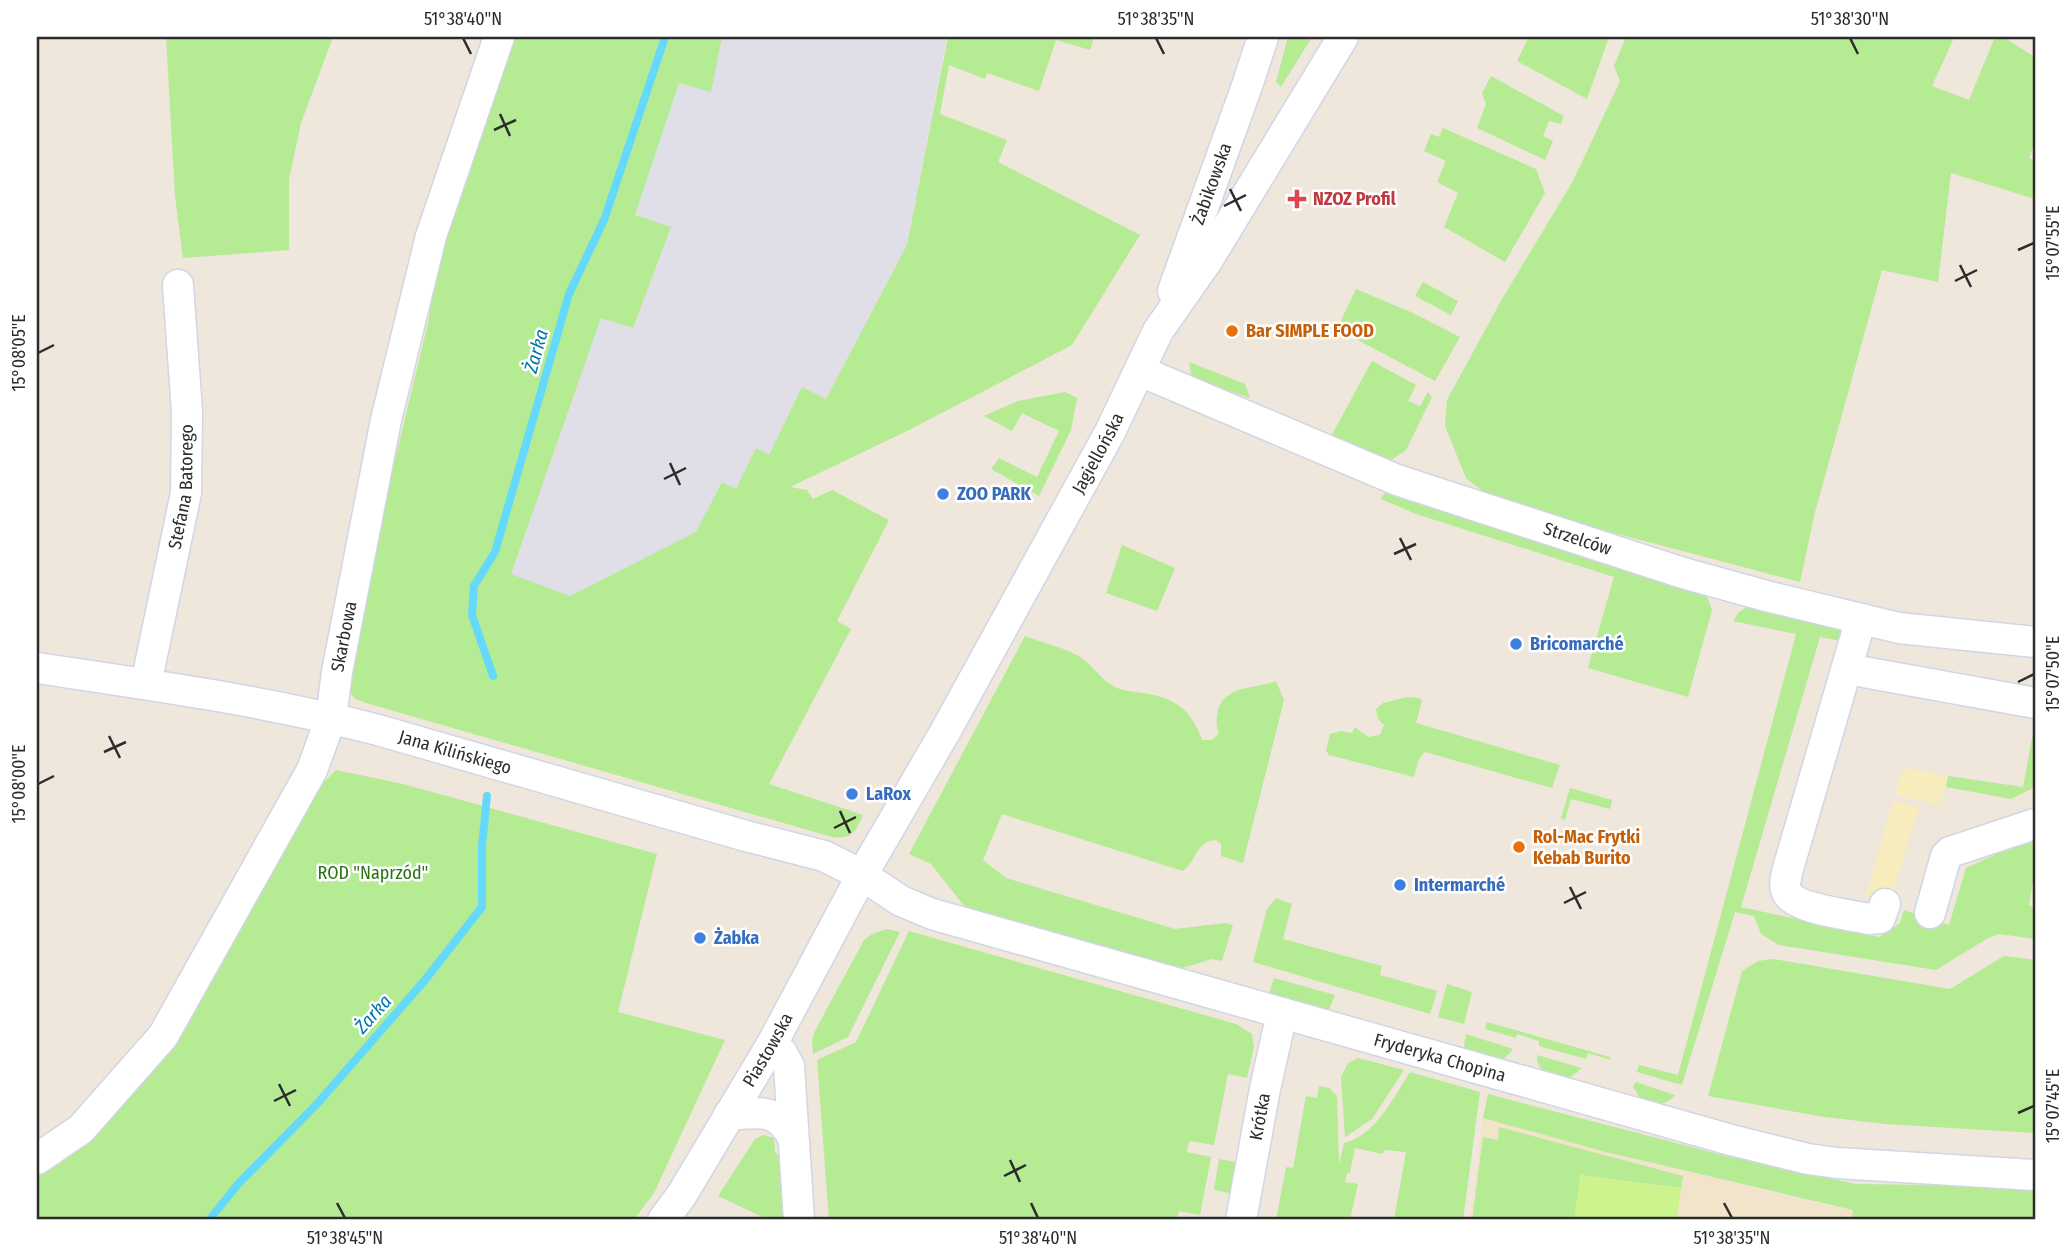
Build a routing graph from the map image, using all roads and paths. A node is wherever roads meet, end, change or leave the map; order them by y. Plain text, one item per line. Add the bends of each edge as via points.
1 (499, 37) edge
2 (1263, 37) edge
3 (1343, 37) edge
4 (178, 285) dead end
5 (1158, 331) junction
6 (1140, 371) junction
7 (1861, 619) junction
8 (2035, 642) edge
9 (37, 668) edge
10 (1847, 669) junction
11 (146, 684) junction
12 (2035, 703) edge
13 (331, 718) junction
14 (2035, 824) edge
15 (862, 875) junction
16 (1885, 904) dead end
17 (1930, 913) dead end
18 (1282, 1013) junction
19 (772, 1044) junction
20 (729, 1115) junction
21 (793, 1138) junction
22 (37, 1159) edge
23 (2035, 1175) edge
24 (663, 1220) edge
25 (799, 1220) edge
26 (1241, 1220) edge

1 - 13 street, Skarbowa via 428,250 386,420
2 - 5 street, Żabikowska
3 - 5 street, Jagiellońska via 1207,261
4 - 11 street, Stefana Batorego via 187,411 186,493
5 - 6 street, Jagiellońska
6 - 7 street, Strzelców via 1397,480 1683,573
6 - 15 street, Jagiellońska via 965,696
7 - 8 street, Strzelców via 1899,628
7 - 10 street
9 - 11 street, Jana Kilińskiego
10 - 12 street
10 - 16 street via 1785,887 1801,904 1869,919 1880,918
11 - 13 street, Jana Kilińskiego
13 - 15 street, Jana Kilińskiego via 824,856
13 - 22 street, Skarbowa via 312,770 163,1036 82,1129
14 - 17 street via 1950,852
15 - 18 street, Fryderyka Chopina via 923,911
15 - 19 street, Piastowska
18 - 23 street, Fryderyka Chopina via 1808,1159
18 - 26 street, Krótka
19 - 20 street, Piastowska
19 - 21 street via 789,1066
20 - 21 street via 774,1115
20 - 24 street, Piastowska
21 - 25 street

